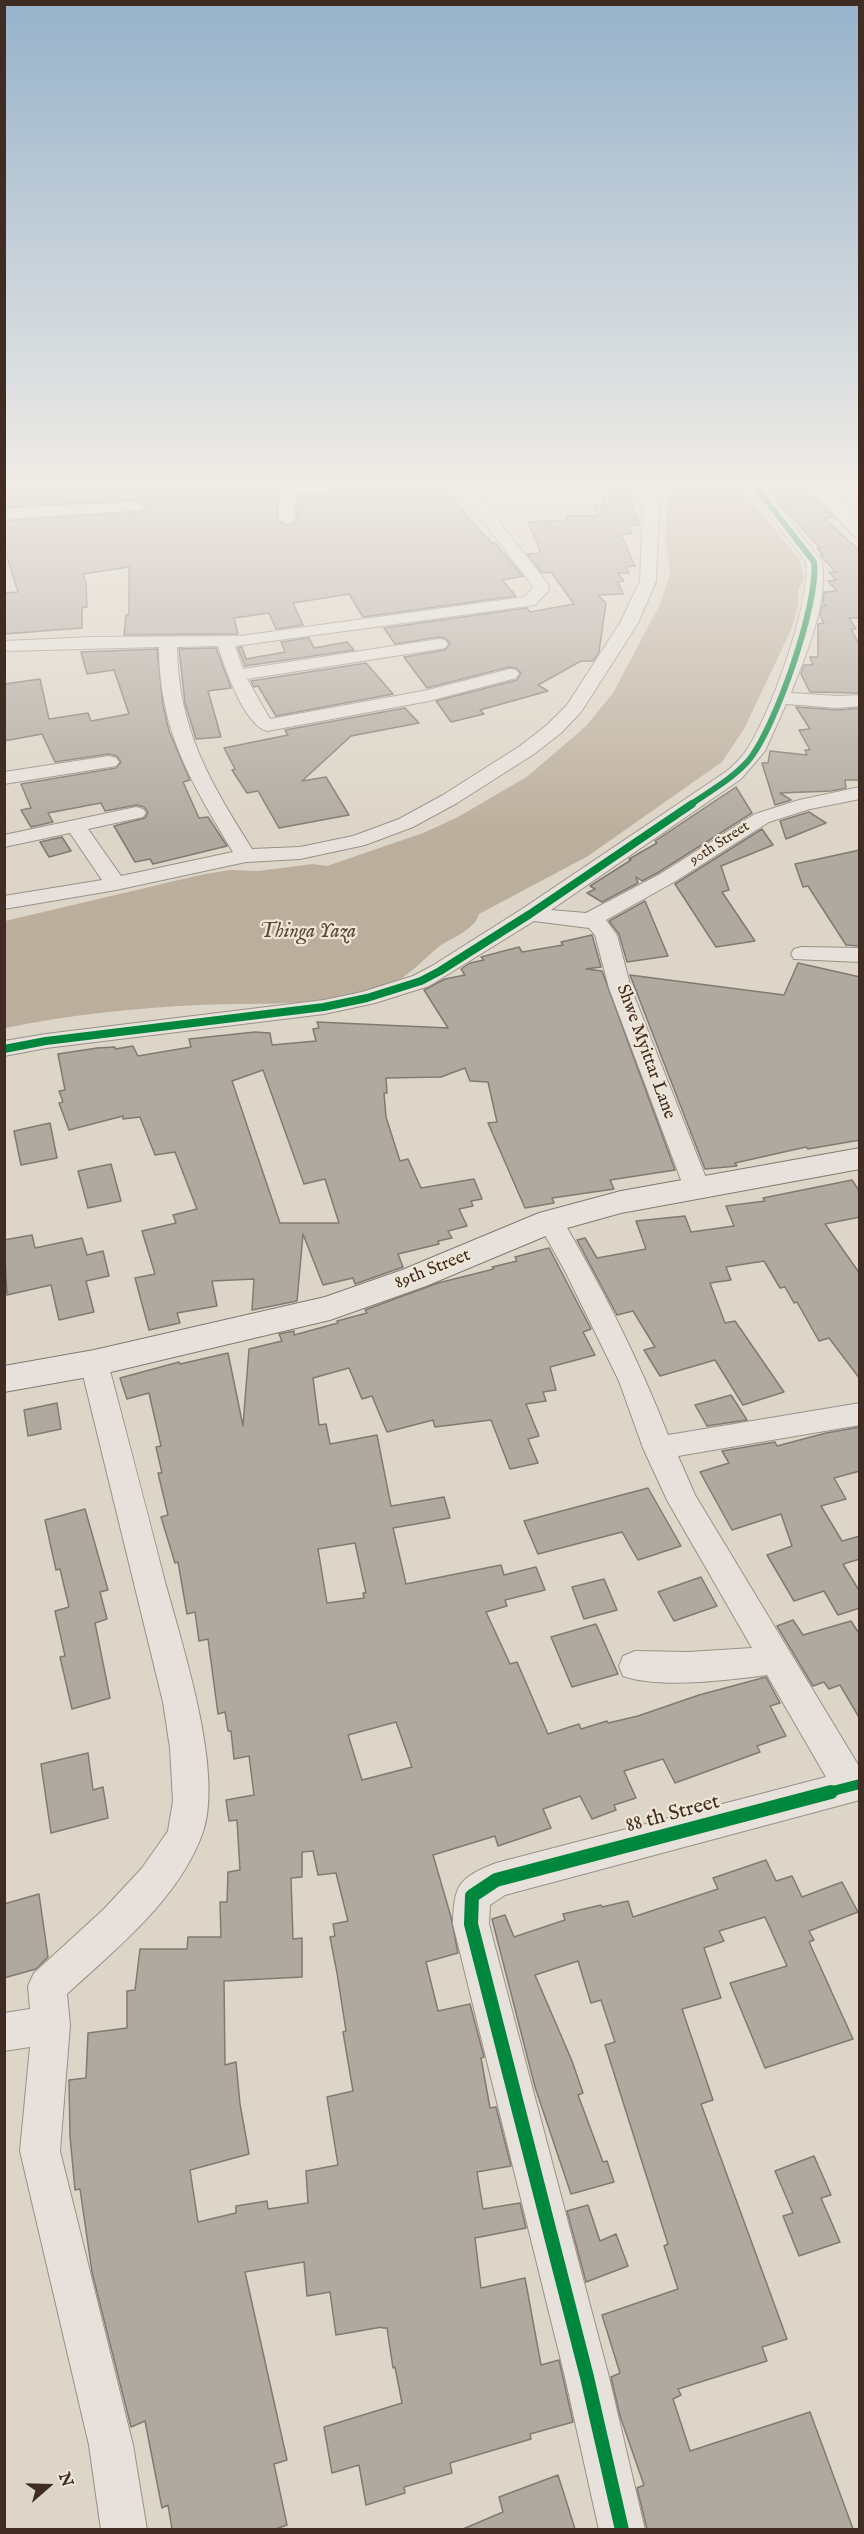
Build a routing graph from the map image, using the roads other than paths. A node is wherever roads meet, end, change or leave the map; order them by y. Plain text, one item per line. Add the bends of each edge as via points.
1 (531, 599) edge
2 (640, 599) edge
3 (812, 599) edge
4 (168, 641) junction
5 (225, 642) junction
6 (439, 644) dead end
7 (4, 646) edge
8 (510, 674) dead end
9 (236, 675) junction
10 (779, 698) junction
11 (860, 700) edge
12 (109, 762) dead end
13 (4, 778) edge
14 (860, 793) edge
15 (136, 813) dead end
16 (75, 826) junction
17 (4, 841) edge
18 (246, 856) junction
19 (116, 884) junction
20 (4, 903) edge
21 (530, 914) junction
22 (590, 920) junction
23 (802, 954) dead end
24 (860, 955) edge
25 (4, 1049) edge
26 (860, 1158) edge
27 (697, 1188) junction
28 (550, 1221) junction
29 (94, 1363) junction
30 (4, 1379) edge
31 (860, 1414) edge
32 (658, 1448) junction
33 (776, 1659) junction
34 (635, 1666) dead end
35 (855, 1785) edge
36 (51, 2025) junction
37 (4, 2032) edge
38 (124, 2529) edge
39 (622, 2529) edge

1 - 5 street
2 - 18 street via 629,623 574,708 527,750 406,823 358,841 300,853
3 - 10 street
4 - 5 street
4 - 7 street
4 - 18 street via 175,715 201,779
5 - 9 street
6 - 9 street
8 - 9 street via 429,695 267,725
10 - 11 street
10 - 21 street via 757,748 734,775
12 - 13 street
14 - 22 street, 90th Street via 762,818 667,878
15 - 16 street
16 - 17 street
16 - 19 street
18 - 19 street
19 - 20 street
21 - 22 street
21 - 25 street via 421,981 367,999
22 - 27 street, Shwe Myittar Lane via 606,934 620,988
23 - 24 street
26 - 27 main road, 89th Street
27 - 28 main road, 89th Street
28 - 29 main road, 89th Street via 330,1308
28 - 32 street via 633,1381
29 - 30 main road, 89th Street
29 - 36 street via 180,1702 188,1748 189,1802 187,1828 166,1866 104,1937 47,1986
31 - 32 street
32 - 33 street via 682,1500
33 - 34 street via 678,1669
33 - 35 street
35 - 39 street, 88 th Street via 496,1880 472,1896 471,1924
36 - 37 street
36 - 38 street via 40,2151 111,2445

